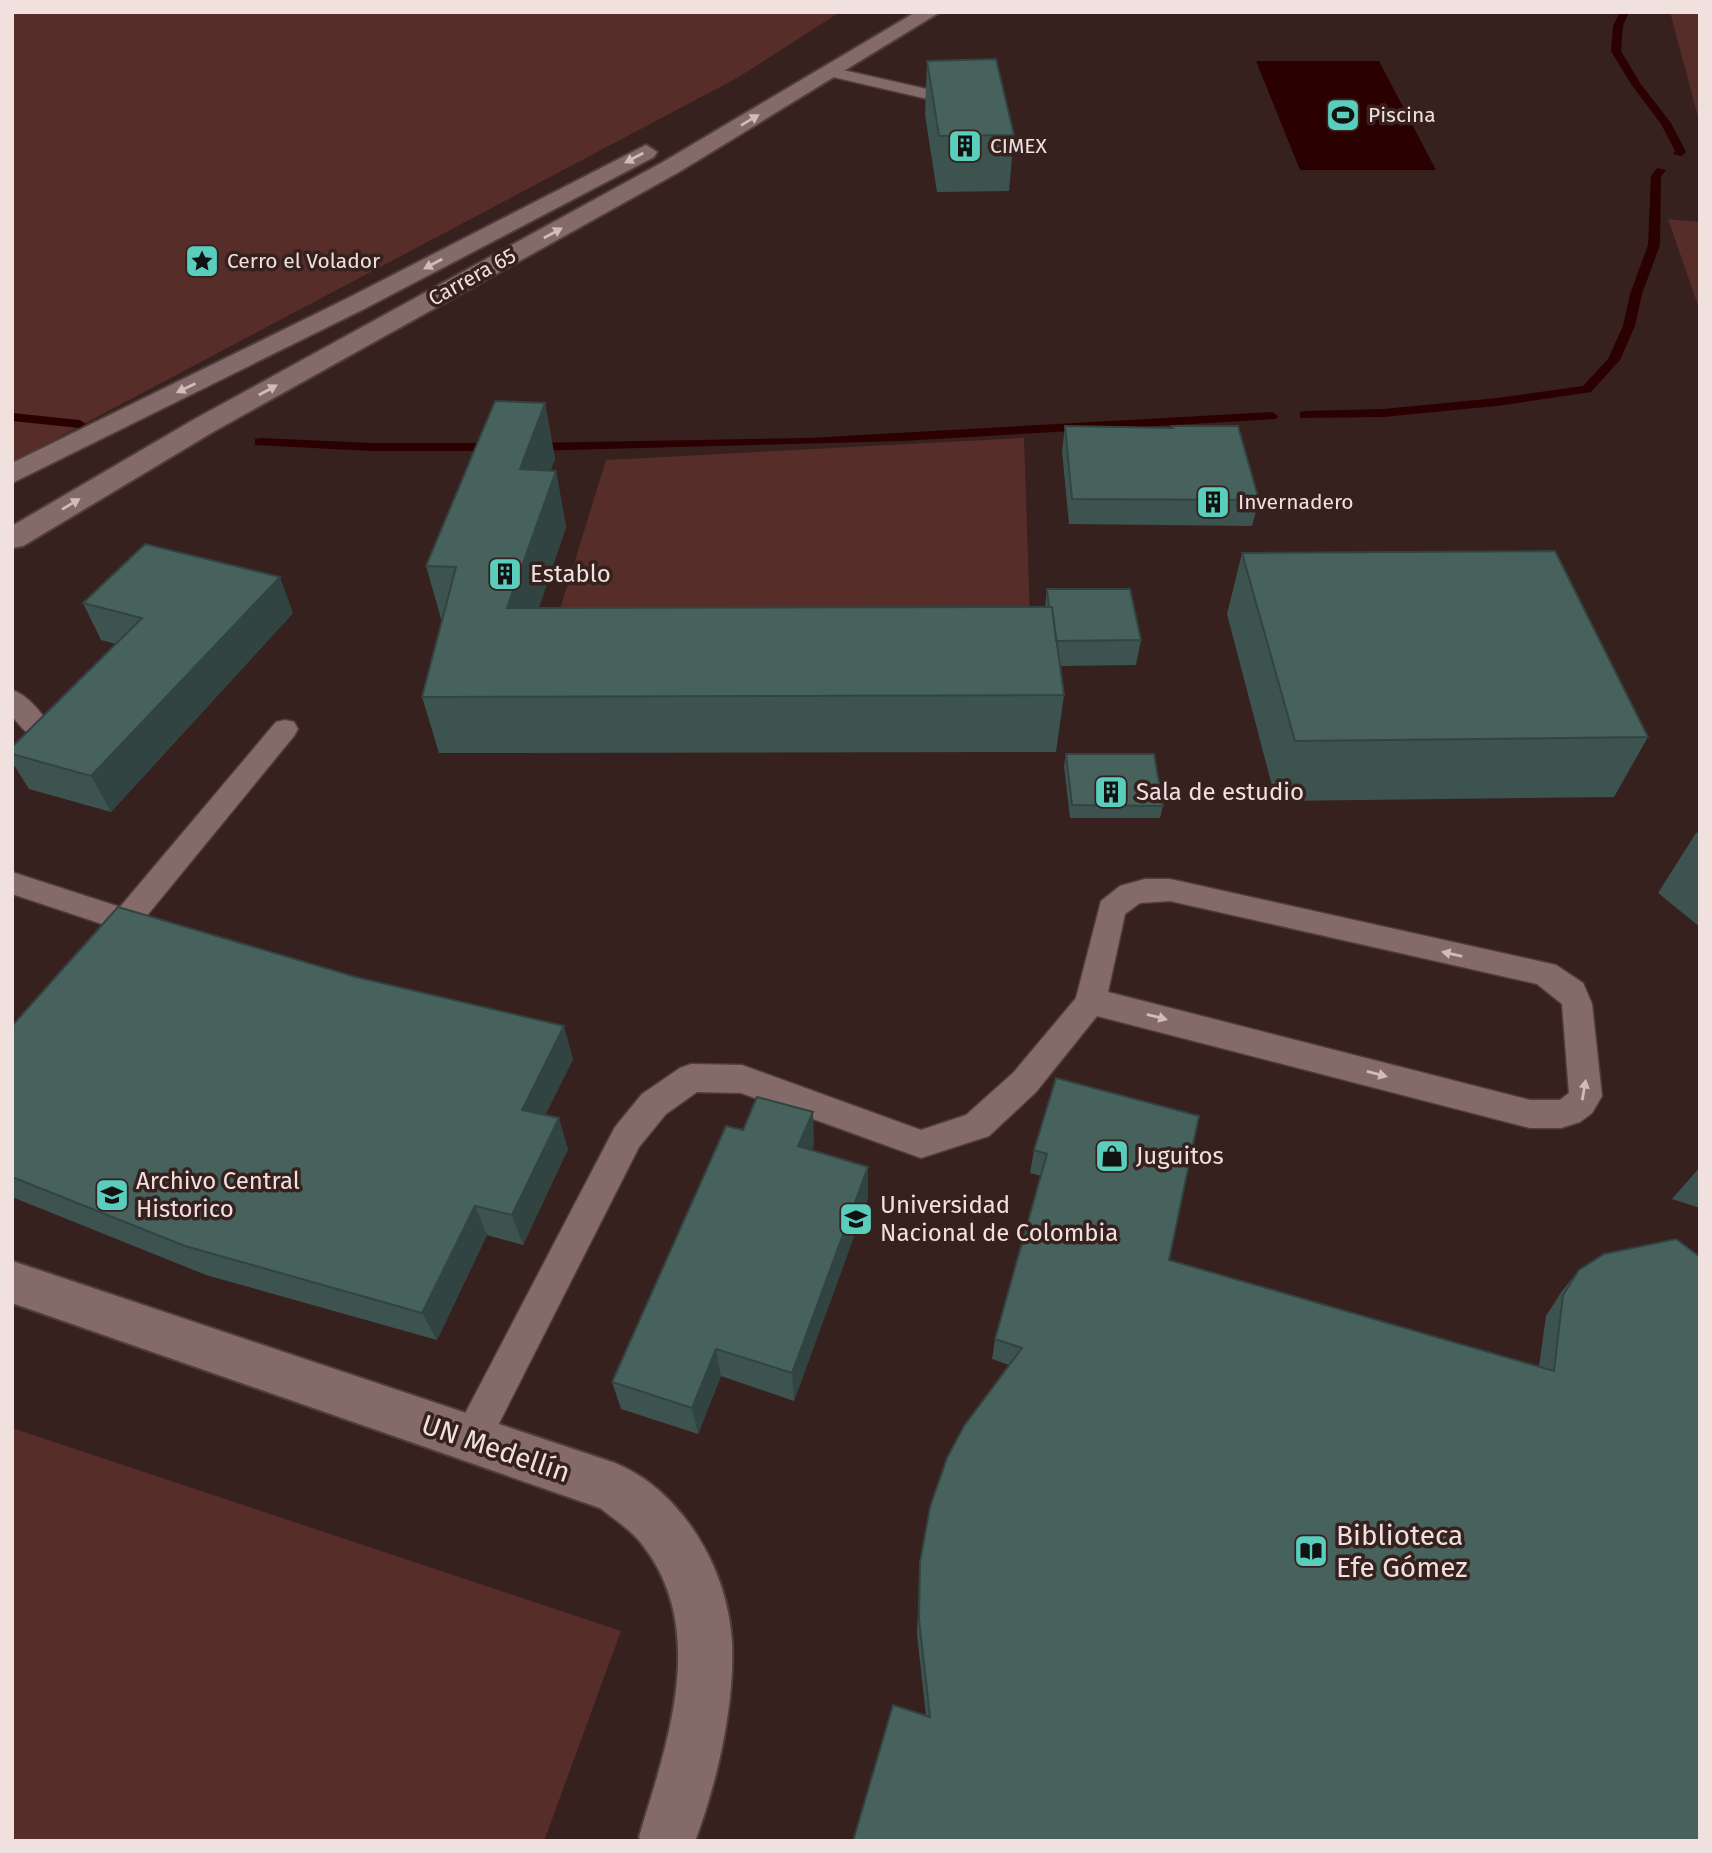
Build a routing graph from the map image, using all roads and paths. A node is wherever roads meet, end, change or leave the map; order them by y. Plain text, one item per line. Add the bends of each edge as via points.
1 (883, 12) edge
2 (930, 12) edge
3 (830, 72) junction
4 (771, 80) dead end
5 (962, 102) edge
6 (662, 143) dead end
7 (12, 474) edge
8 (12, 539) edge
9 (12, 699) edge
10 (58, 709) edge
11 (285, 729) dead end
12 (12, 883) edge
13 (126, 920) junction
14 (93, 960) edge
15 (1090, 1003) junction
16 (12, 1282) edge
17 (471, 1440) junction
18 (668, 1840) edge

1 - 4 main road
2 - 3 main road, Carrera 65
3 - 5 lane
8 -> 3 main road, Carrera 65 via 203,426 671,167
6 -> 7 main road, Carrera 65 via 357,303
9 - 10 lane via 29,737
11 - 13 lane
12 - 13 lane
13 - 14 lane
15 -> 15 lane via 1530,1114 1569,1113 1586,1096 1577,1004 1572,992 1545,974 1170,890 1134,892 1111,909
15 - 17 lane via 1025,1082 977,1126 921,1144 742,1079 691,1078 654,1104 627,1137
16 - 17 main road, UN Medellín
17 - 18 main road, UN Medellín via 615,1488 659,1525 687,1569 700,1608 708,1664 704,1705

